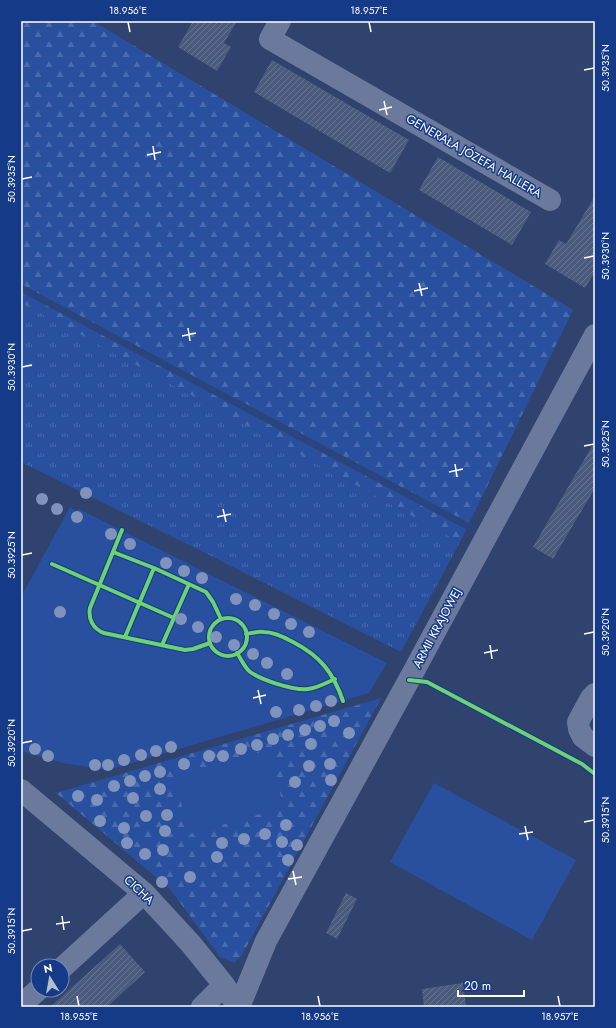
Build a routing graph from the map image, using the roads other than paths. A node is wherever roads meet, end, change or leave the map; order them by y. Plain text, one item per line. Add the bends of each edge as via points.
1 (280, 21) edge
2 (550, 200) dead end
3 (594, 340) edge
4 (595, 694) edge
5 (595, 746) edge
6 (21, 790) edge
7 (144, 892) junction
8 (70, 961) edge
9 (224, 985) junction
10 (30, 997) edge
11 (21, 1005) edge
12 (202, 1007) edge
13 (239, 1007) edge

1 - 2 street, GENERAŁA JÓZEFA HALLERA via 270,39
3 - 13 street, ARMII KRAJOWEJ via 266,941
4 - 5 street via 578,722 583,737
6 - 7 street, CICHA
7 - 8 street
7 - 9 street, CICHA via 192,944
9 - 12 street
9 - 13 street, CICHA
10 - 11 street

